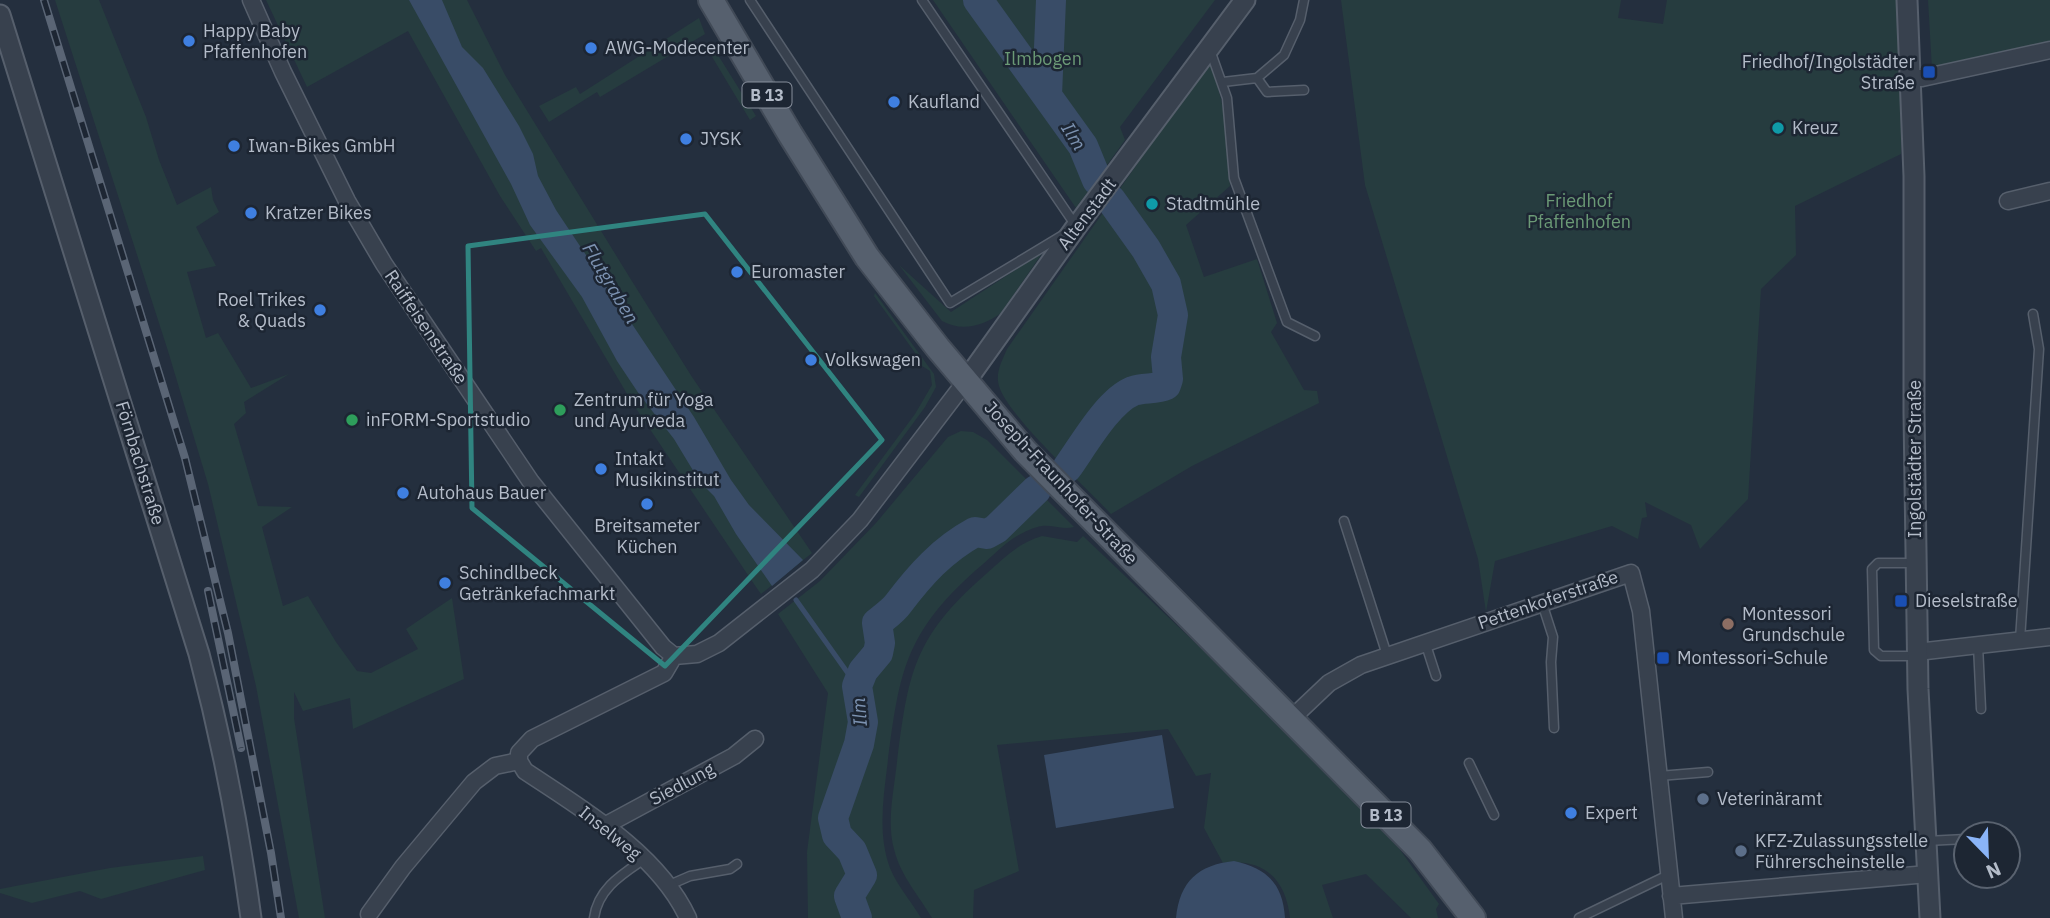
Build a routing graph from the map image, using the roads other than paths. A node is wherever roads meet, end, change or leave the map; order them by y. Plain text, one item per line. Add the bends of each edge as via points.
1 (251, 0) edge
2 (711, 0) edge
3 (750, 0) edge
4 (922, 0) edge
5 (1245, 0) edge
6 (1304, 0) edge
7 (1907, 0) edge
8 (0, 15) edge
9 (1209, 48) junction
10 (2050, 50) edge
11 (1257, 78) junction
12 (1910, 78) junction
13 (1223, 82) junction
14 (1304, 90) dead end
15 (2050, 191) edge
16 (2008, 201) dead end
17 (1076, 227) junction
18 (2033, 314) dead end
19 (1315, 336) dead end
20 (966, 381) junction
21 (1344, 521) dead end
22 (1916, 563) junction
23 (1542, 602) junction
24 (2050, 637) edge
25 (2020, 640) junction
26 (1425, 642) junction
27 (1978, 645) junction
28 (1917, 654) junction
29 (1387, 655) junction
30 (674, 656) junction
31 (1436, 676) dead end
32 (1981, 709) dead end
33 (1291, 719) junction
34 (1554, 728) dead end
35 (755, 739) dead end
36 (519, 761) junction
37 (1469, 763) dead end
38 (1708, 772) dead end
39 (1658, 776) junction
40 (1494, 815) dead end
41 (606, 825) junction
42 (1952, 840) edge
43 (1926, 841) junction
44 (643, 860) junction
45 (737, 864) dead end
46 (1668, 874) junction
47 (1928, 874) junction
48 (667, 886) junction
49 (1671, 896) junction
50 (369, 916) edge
51 (251, 918) edge
52 (594, 918) edge
53 (688, 918) edge
54 (1473, 918) edge
55 (1578, 918) edge
56 (1674, 918) edge
57 (1930, 918) edge

1 - 30 street, Raiffeisenstraße via 347,201 384,264 531,482
2 - 20 main road, Joseph-Fraunhofer-Straße / B 13 via 867,257
3 - 17 lane via 950,303
4 - 17 lane
5 - 9 street, Altenstadt
6 - 11 lane via 1284,55
7 - 12 street, Ingolstädter Straße
8 - 51 street, Förnbachstraße via 199,654 219,732
9 - 13 lane
9 - 17 street, Altenstadt
10 - 12 street
11 - 13 lane
11 - 14 lane via 1267,92
12 - 22 street, Ingolstädter Straße
13 - 19 lane via 1238,190 1287,322
15 - 16 street
17 - 20 street, Altenstadt
18 - 25 lane via 2039,349
20 - 30 street via 860,520 812,570 705,651
20 - 33 main road, Joseph-Fraunhofer-Straße / B 13 via 1075,503
21 - 29 lane
22 - 28 street, Ingolstädter Straße
22 - 28 lane via 1878,563 1872,569 1874,650 1881,656
23 - 26 street, Pettenkoferstraße
23 - 34 lane via 1553,637
23 - 39 street, Pettenkoferstraße via 1631,573 1641,611
24 - 25 street
25 - 27 street
26 - 29 street, Pettenkoferstraße
26 - 31 lane
27 - 28 street
27 - 32 lane
28 - 43 street, Ingolstädter Straße
29 - 33 street, Pettenkoferstraße via 1329,683
30 - 36 street via 664,673 532,739 519,753
33 - 54 main road, Joseph-Fraunhofer-Straße / B 13 via 1420,850
35 - 41 street, Siedlung via 734,756
36 - 41 street, Inselweg via 525,771
36 - 50 street via 495,766 474,782 411,856
37 - 40 lane
38 - 39 lane
39 - 46 street, Pettenkoferstraße
41 - 44 street, Inselweg
42 - 43 lane
43 - 47 street, Ingolstädter Straße
44 - 48 street, Inselweg
44 - 52 lane via 607,888
45 - 48 lane
46 - 49 street, Pettenkoferstraße
46 - 55 lane
47 - 49 street
47 - 57 street, Ingolstädter Straße
48 - 53 street, Inselweg
49 - 56 street, Pettenkoferstraße

